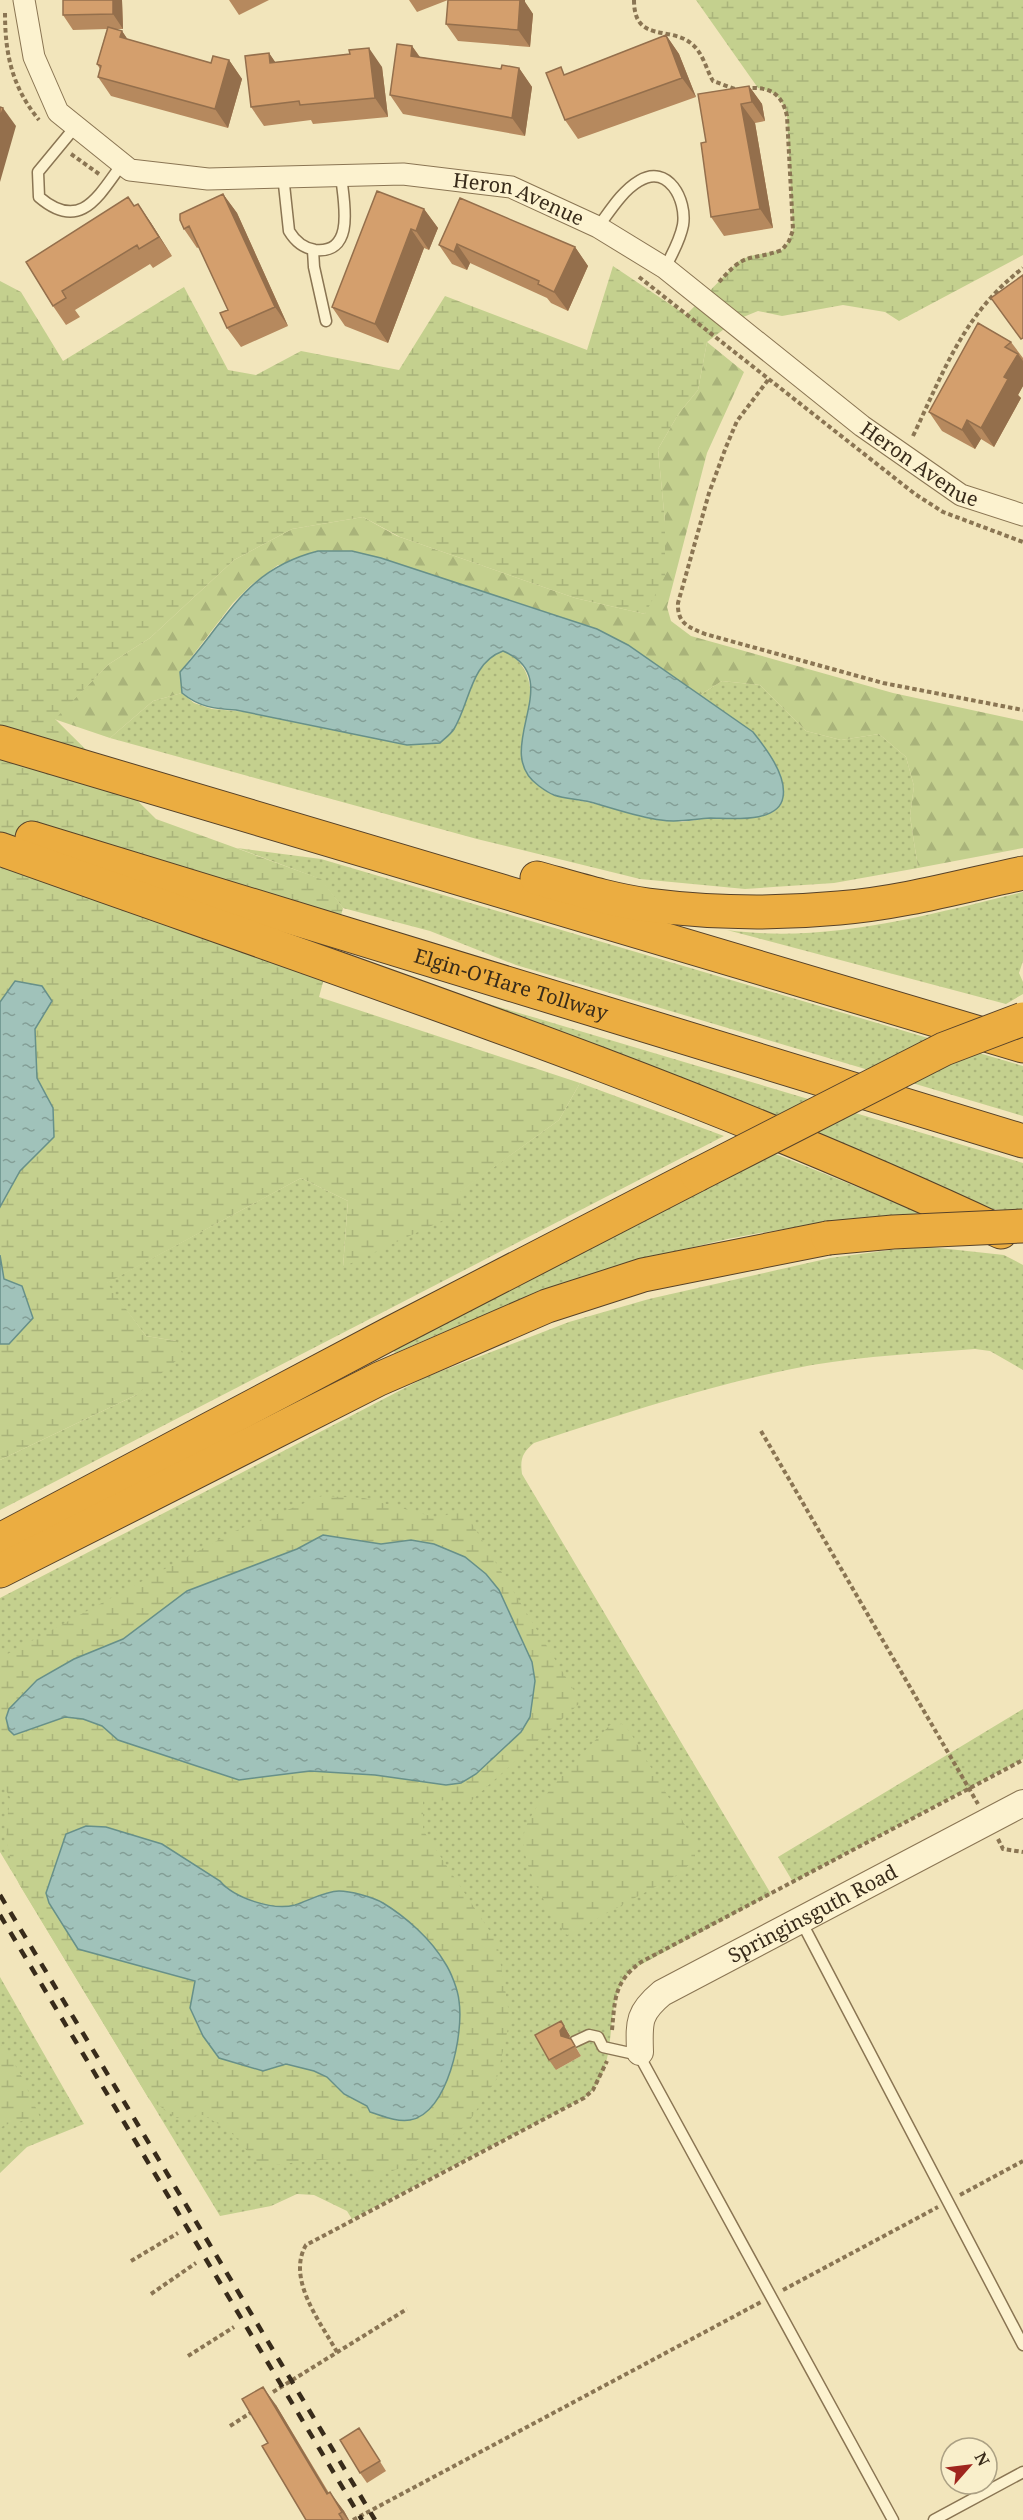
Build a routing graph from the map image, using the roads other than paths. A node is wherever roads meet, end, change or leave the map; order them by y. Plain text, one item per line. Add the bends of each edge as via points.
1 (24, 0) edge
2 (76, 126) junction
3 (122, 164) junction
4 (341, 174) junction
5 (283, 175) junction
6 (598, 226) junction
7 (313, 249) junction
8 (665, 268) junction
9 (326, 321) dead end
10 (1023, 515) edge
11 (0, 742) edge
12 (246, 813) junction
13 (0, 828) edge
14 (0, 849) edge
15 (1023, 873) edge
16 (1023, 1019) edge
17 (1023, 1046) edge
18 (1023, 1141) edge
19 (1023, 1226) edge
20 (1023, 1242) edge
21 (0, 1540) edge
22 (0, 1571) edge
23 (1023, 1803) edge
24 (801, 1921) junction
25 (574, 2042) edge
26 (640, 2052) dead end
27 (1023, 2345) edge
28 (1023, 2472) edge
29 (893, 2520) edge
30 (934, 2520) edge

1 - 2 street, Heron Avenue via 34,57 58,112
2 - 3 street, Heron Avenue
2 - 3 lane via 38,172 39,197 56,211 76,212 96,200
3 - 5 street, Heron Avenue via 130,170 208,179
4 - 5 street, Heron Avenue
4 - 6 street, Heron Avenue via 403,174 511,187
4 - 7 lane via 344,232 329,247
5 - 7 lane via 289,231 298,242
6 - 8 street, Heron Avenue
6 - 8 lane via 639,180 663,177 681,198 683,222 679,241
7 - 9 lane
8 - 10 street, Heron Avenue via 862,426 952,489
11 - 12 highway
12 - 15 highway via 294,812 575,889 646,904 701,910 840,908 898,900
12 - 17 highway
13 - 18 highway, Elgin-O'Hare Tollway
14 - 20 highway via 561,1049 894,1181
16 - 21 highway, bridge via 944,1049 391,1333
19 - 22 highway, bridge via 828,1238 643,1275 547,1306 379,1379
23 - 24 street, Springinsguth Road
24 - 26 street, Springinsguth Road via 662,1993 645,2007 639,2028
24 - 27 lane
25 - 29 lane via 589,2035 598,2037 603,2047 639,2055
28 - 30 lane

